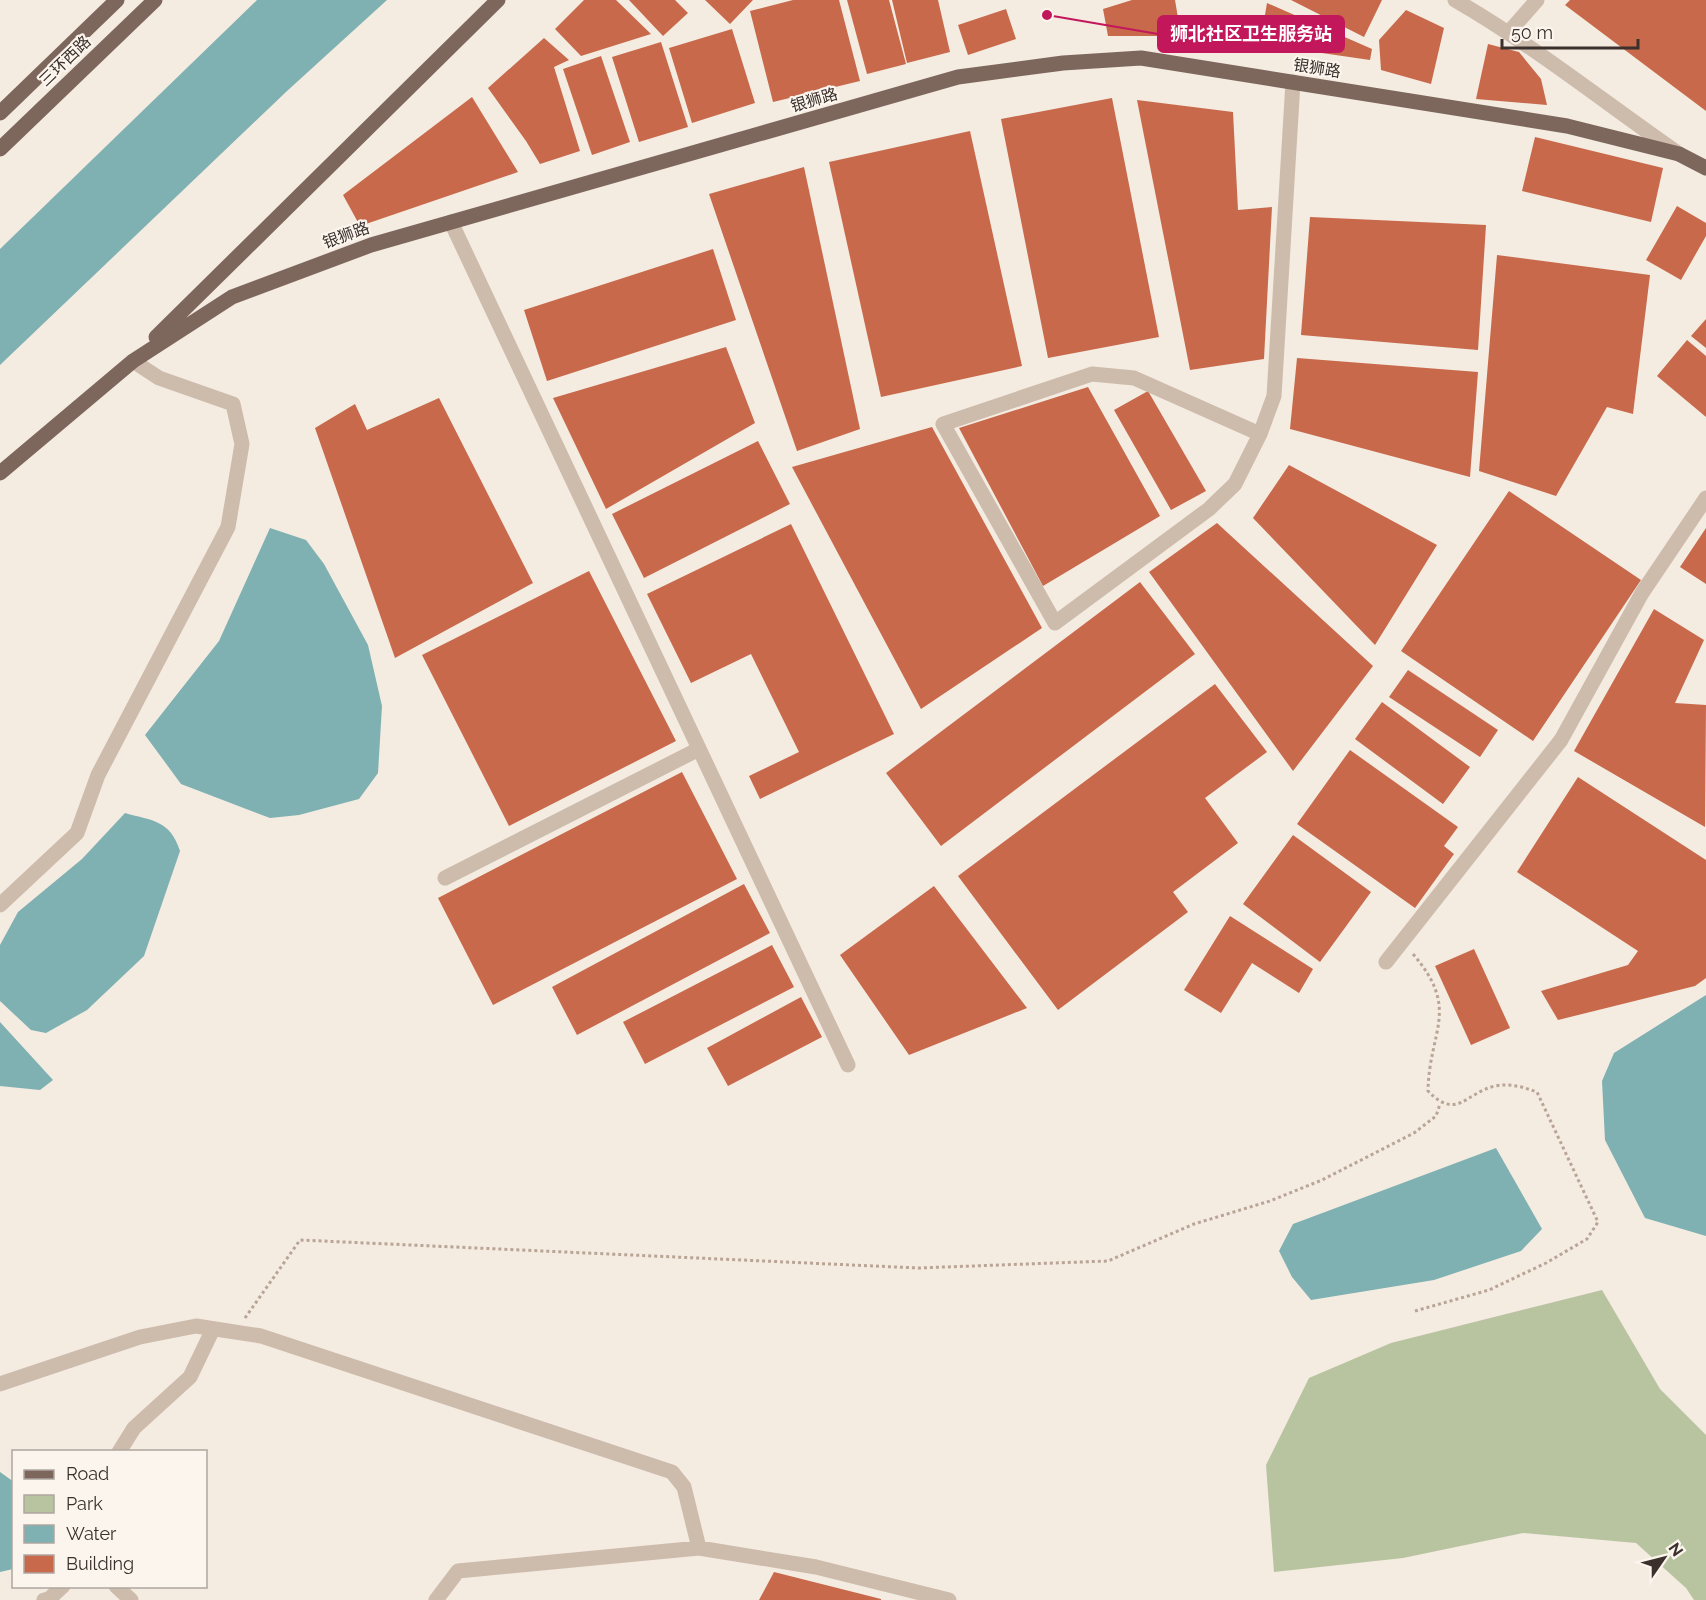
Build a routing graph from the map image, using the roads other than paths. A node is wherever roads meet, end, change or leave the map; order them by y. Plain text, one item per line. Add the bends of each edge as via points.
1 (117, 0) edge
2 (155, 0) edge
3 (498, 0) edge
4 (1455, 0) edge
5 (1537, 0) edge
6 (1510, 31) junction
7 (1293, 82) junction
8 (0, 113) edge
9 (0, 149) edge
10 (1679, 154) junction
11 (1706, 168) edge
12 (451, 222) junction
13 (133, 361) junction
14 (1260, 434) junction
15 (0, 473) edge
16 (1706, 498) edge
17 (699, 749) junction
18 (445, 878) dead end
19 (0, 905) edge
20 (1386, 962) dead end
21 (848, 1065) dead end
22 (213, 1329) junction
23 (0, 1384) edge
24 (120, 1450) edge
25 (699, 1548) junction
26 (62, 1588) edge
27 (117, 1588) edge
28 (44, 1600) edge
29 (131, 1600) edge
30 (436, 1600) edge
31 (949, 1600) edge

1 - 8 main road, 三环西路
2 - 9 main road, 三环西路
3 - 13 main road
4 - 6 street
5 - 6 street
6 - 10 street
7 - 10 main road, 银狮路 via 1567,126
7 - 12 main road, 银狮路 via 1141,57 958,77
7 - 14 street via 1274,396
10 - 11 main road, 银狮路
12 - 13 main road, 银狮路 via 371,245 232,297
12 - 17 street
13 - 15 main road, 银狮路
13 - 19 street via 159,378 233,404 242,444 228,527 98,775 77,833
14 - 14 street via 1234,484 1209,509 1055,623 943,424 1092,374 1134,378
16 - 20 street via 1642,593 1561,740
17 - 18 street
17 - 21 street
22 - 23 street via 195,1326 140,1337
22 - 24 street via 190,1377 134,1428
22 - 25 street via 261,1336 672,1472 684,1487
25 - 30 street via 458,1571
25 - 31 street via 816,1567
26 - 28 street
27 - 29 street

